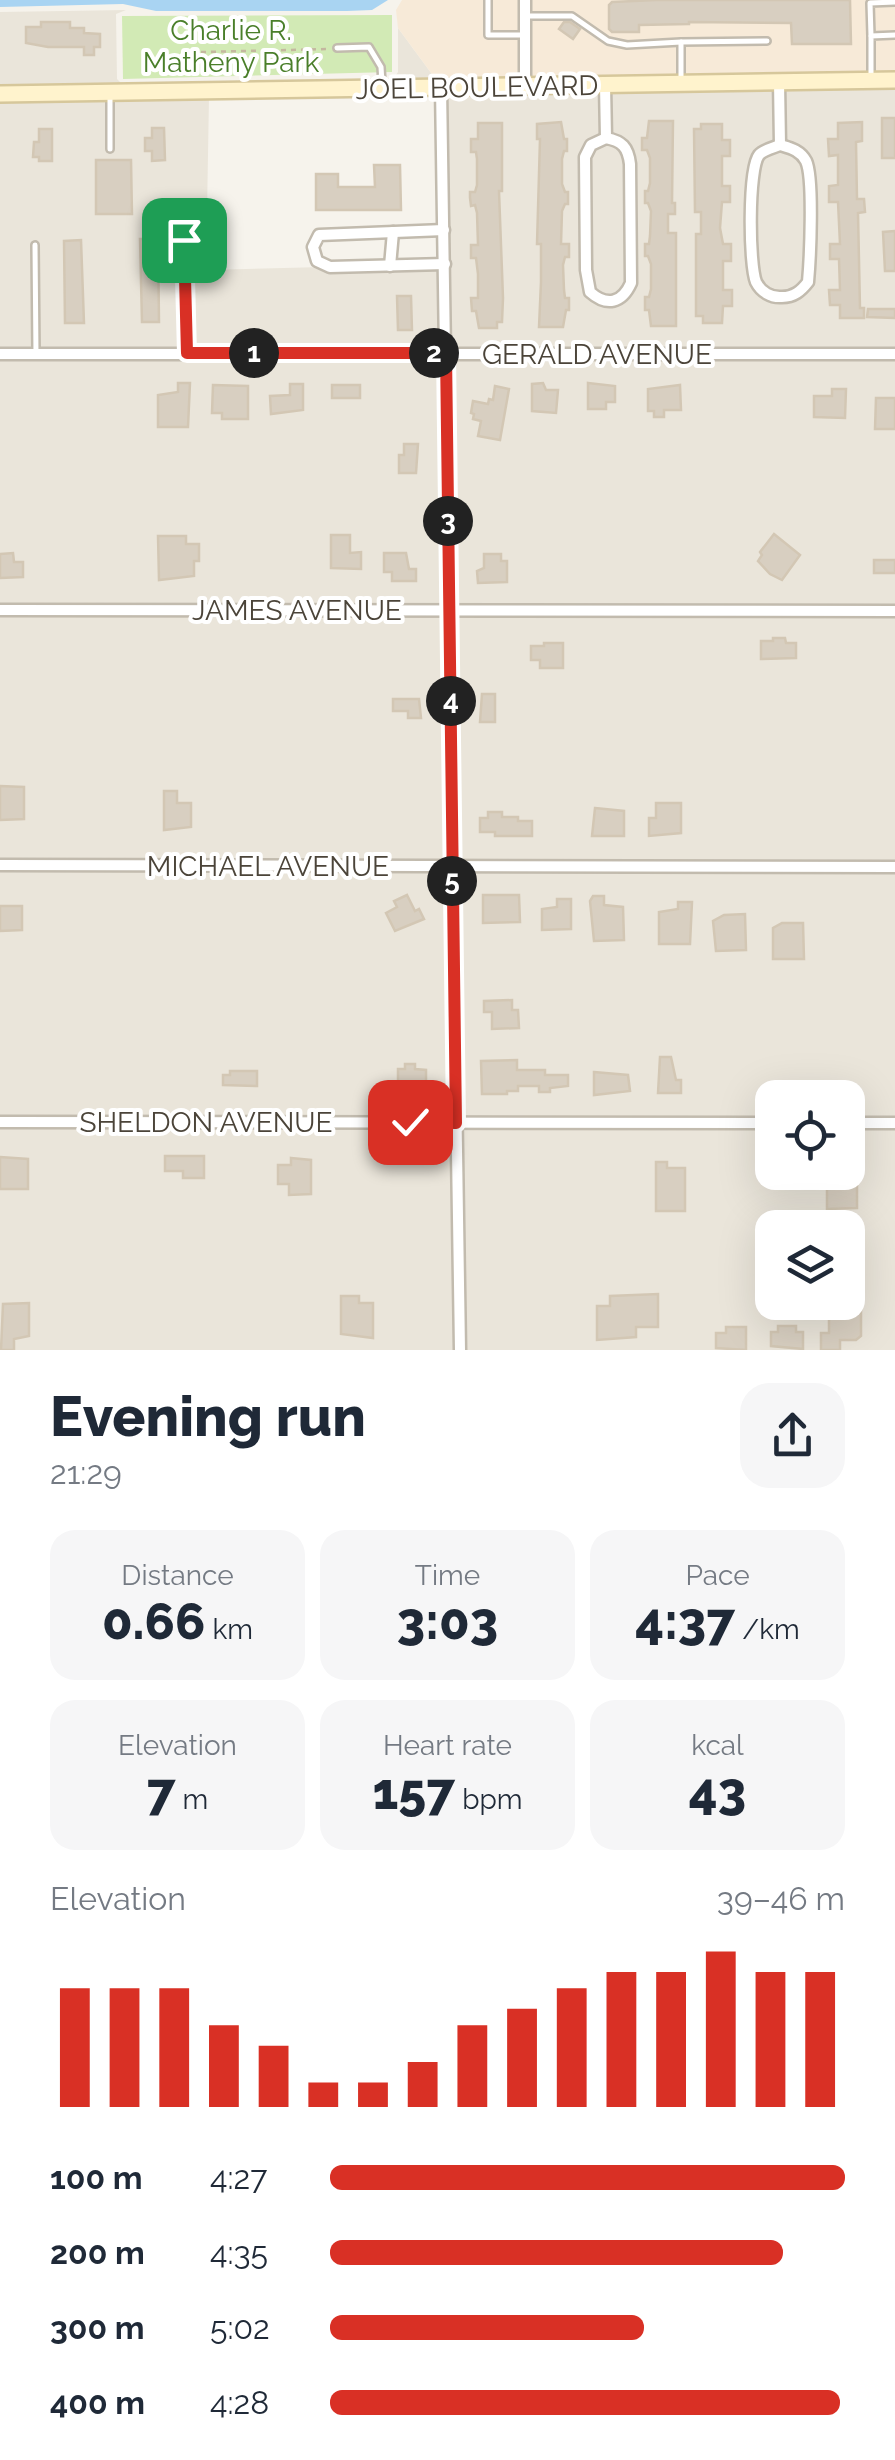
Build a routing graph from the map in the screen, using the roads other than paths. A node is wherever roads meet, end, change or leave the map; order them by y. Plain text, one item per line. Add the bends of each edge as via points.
1 (488, 0) edge
2 (525, 0) edge
3 (895, 2) edge
4 (525, 16) junction
5 (525, 35) junction
6 (871, 36) junction
7 (895, 36) edge
8 (766, 40) dead end
9 (681, 42) junction
10 (336, 48) road end
11 (895, 80) edge
12 (871, 81) junction
13 (779, 82) junction
14 (681, 84) junction
15 (605, 85) junction
16 (525, 86) junction
17 (382, 88) junction
18 (441, 88) junction
19 (110, 93) junction
20 (0, 94) edge
21 (606, 138) junction
22 (780, 145) junction
23 (110, 149) dead end
24 (444, 230) junction
25 (393, 232) junction
26 (184, 240) dead end
27 (36, 244) dead end
28 (445, 264) junction
29 (390, 266) junction
30 (187, 353) junction
31 (446, 353) junction
32 (0, 354) edge
33 (36, 354) junction
34 (895, 354) edge
35 (0, 610) edge
36 (450, 610) junction
37 (895, 611) edge
38 (0, 865) edge
39 (452, 866) junction
40 (895, 867) edge
41 (0, 1122) edge
42 (456, 1123) junction
43 (755, 1123) edge
44 (865, 1123) edge
45 (895, 1123) edge
46 (460, 1350) edge

1 - 5 lane via 488,35
2 - 4 street
3 - 6 lane via 870,3
4 - 5 street
4 - 9 lane via 572,16 608,41
5 - 16 street
6 - 7 lane
6 - 12 lane
8 - 9 lane
9 - 14 lane
10 - 17 lane via 369,47 381,67
11 - 12 main road, JOEL BOULEVARD
12 - 13 main road, JOEL BOULEVARD
13 - 14 main road, JOEL BOULEVARD
13 - 22 street
14 - 15 main road, JOEL BOULEVARD
15 - 16 main road, JOEL BOULEVARD
15 - 21 street
16 - 18 main road, JOEL BOULEVARD
17 - 18 main road, JOEL BOULEVARD
17 - 19 main road, JOEL BOULEVARD
18 - 24 street
19 - 20 main road, JOEL BOULEVARD
19 - 23 lane
21 - 21 street via 628,150 630,164 631,283 614,302 590,292 586,270 585,157
22 - 22 street via 796,149 808,180 808,282 788,298 762,291 753,261 752,167 760,152
24 - 25 street
24 - 28 street
25 - 29 street
25 - 29 street via 319,234 313,248 317,262 330,267
26 - 30 lane
27 - 33 lane
28 - 29 street
28 - 31 street
30 - 31 street, GERALD AVENUE
30 - 33 street, GERALD AVENUE
31 - 34 street, GERALD AVENUE
31 - 36 street
32 - 33 street, GERALD AVENUE
35 - 36 street, JAMES AVENUE
36 - 37 street, JAMES AVENUE
36 - 39 street
38 - 39 street, MICHAEL AVENUE
39 - 40 street, MICHAEL AVENUE
39 - 42 street
41 - 42 street, SHELDON AVENUE
42 - 43 street, SHELDON AVENUE
42 - 46 street
44 - 45 street

